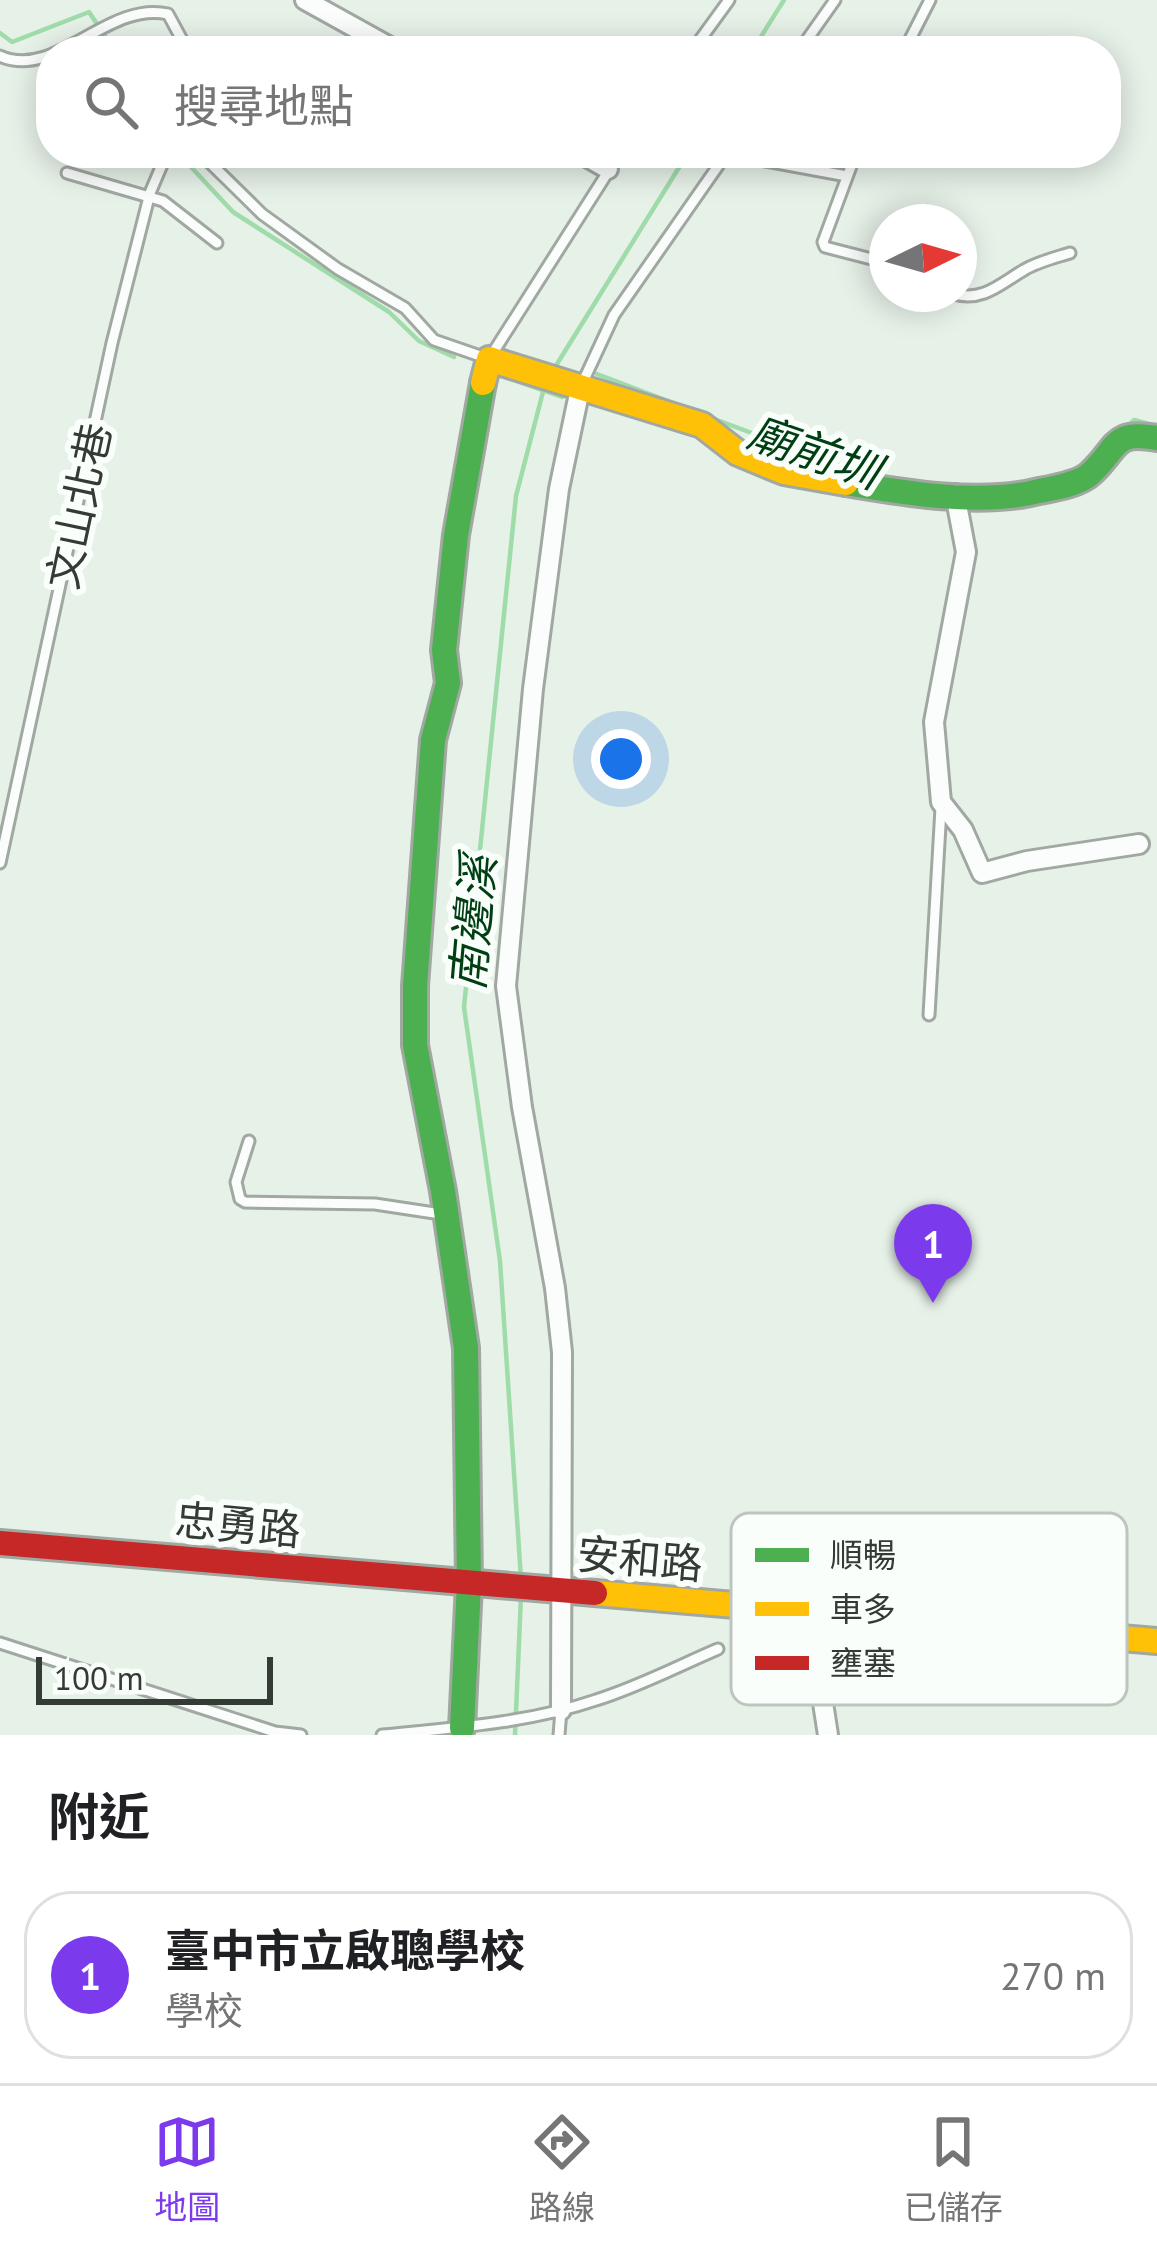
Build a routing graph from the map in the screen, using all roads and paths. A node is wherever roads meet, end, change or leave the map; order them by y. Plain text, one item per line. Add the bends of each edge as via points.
1 (304, 0) edge
2 (729, 0) edge
3 (835, 0) edge
4 (930, 0) edge
5 (84, 36) edge
6 (180, 36) edge
7 (370, 36) edge
8 (703, 36) edge
9 (810, 36) edge
10 (912, 36) edge
11 (0, 56) edge
12 (36, 58) edge
13 (161, 168) edge
14 (215, 168) edge
15 (610, 168) edge
16 (717, 168) edge
17 (804, 168) edge
18 (851, 168) edge
19 (68, 173) dead end
20 (848, 176) junction
21 (152, 198) junction
22 (217, 243) dead end
23 (1070, 254) dead end
24 (869, 258) edge
25 (977, 294) edge
26 (489, 359) junction
27 (580, 389) junction
28 (1157, 438) edge
29 (955, 494) junction
30 (941, 802) junction
31 (1139, 844) dead end
32 (0, 863) edge
33 (929, 1016) dead end
34 (249, 1141) dead end
35 (446, 1214) junction
36 (0, 1544) edge
37 (469, 1583) junction
38 (554, 1590) junction
39 (731, 1607) edge
40 (1127, 1639) edge
41 (1157, 1641) edge
42 (0, 1643) edge
43 (718, 1649) dead end
44 (823, 1705) edge
45 (556, 1711) junction
46 (467, 1728) edge
47 (301, 1735) edge
48 (382, 1735) edge
49 (559, 1735) edge
50 (828, 1735) edge

1 - 7 street
2 - 8 lane
3 - 9 lane
4 - 10 lane
5 - 6 lane via 122,14 157,10
11 - 12 lane
13 - 21 lane, 文山北巷
14 - 26 lane via 262,214 405,308 434,340
15 - 26 lane
16 - 27 lane via 614,315
17 - 20 lane
18 - 20 lane
19 - 21 lane
20 - 24 lane via 823,242
21 - 22 lane
21 - 32 lane, 文山北巷 via 112,344
23 - 25 lane
26 - 27 street
26 - 35 street via 455,536 448,683 433,740 417,926 416,1046
27 - 29 street via 702,425 738,453 784,472 905,494
27 - 38 street via 533,689 507,964 562,1352
28 - 29 street via 1119,439 1088,477 1034,493
29 - 30 street via 966,552 934,722
30 - 31 street via 982,873
30 - 33 lane
34 - 35 lane via 236,1182 244,1202
35 - 37 street via 466,1348
36 - 37 street, 忠勇路
37 - 38 street, 忠勇路
37 - 46 street
38 - 39 street, 安和路
38 - 45 street
40 - 41 street, 安和路
42 - 47 lane
43 - 45 lane
44 - 50 street
45 - 46 lane
45 - 49 lane
46 - 48 lane

